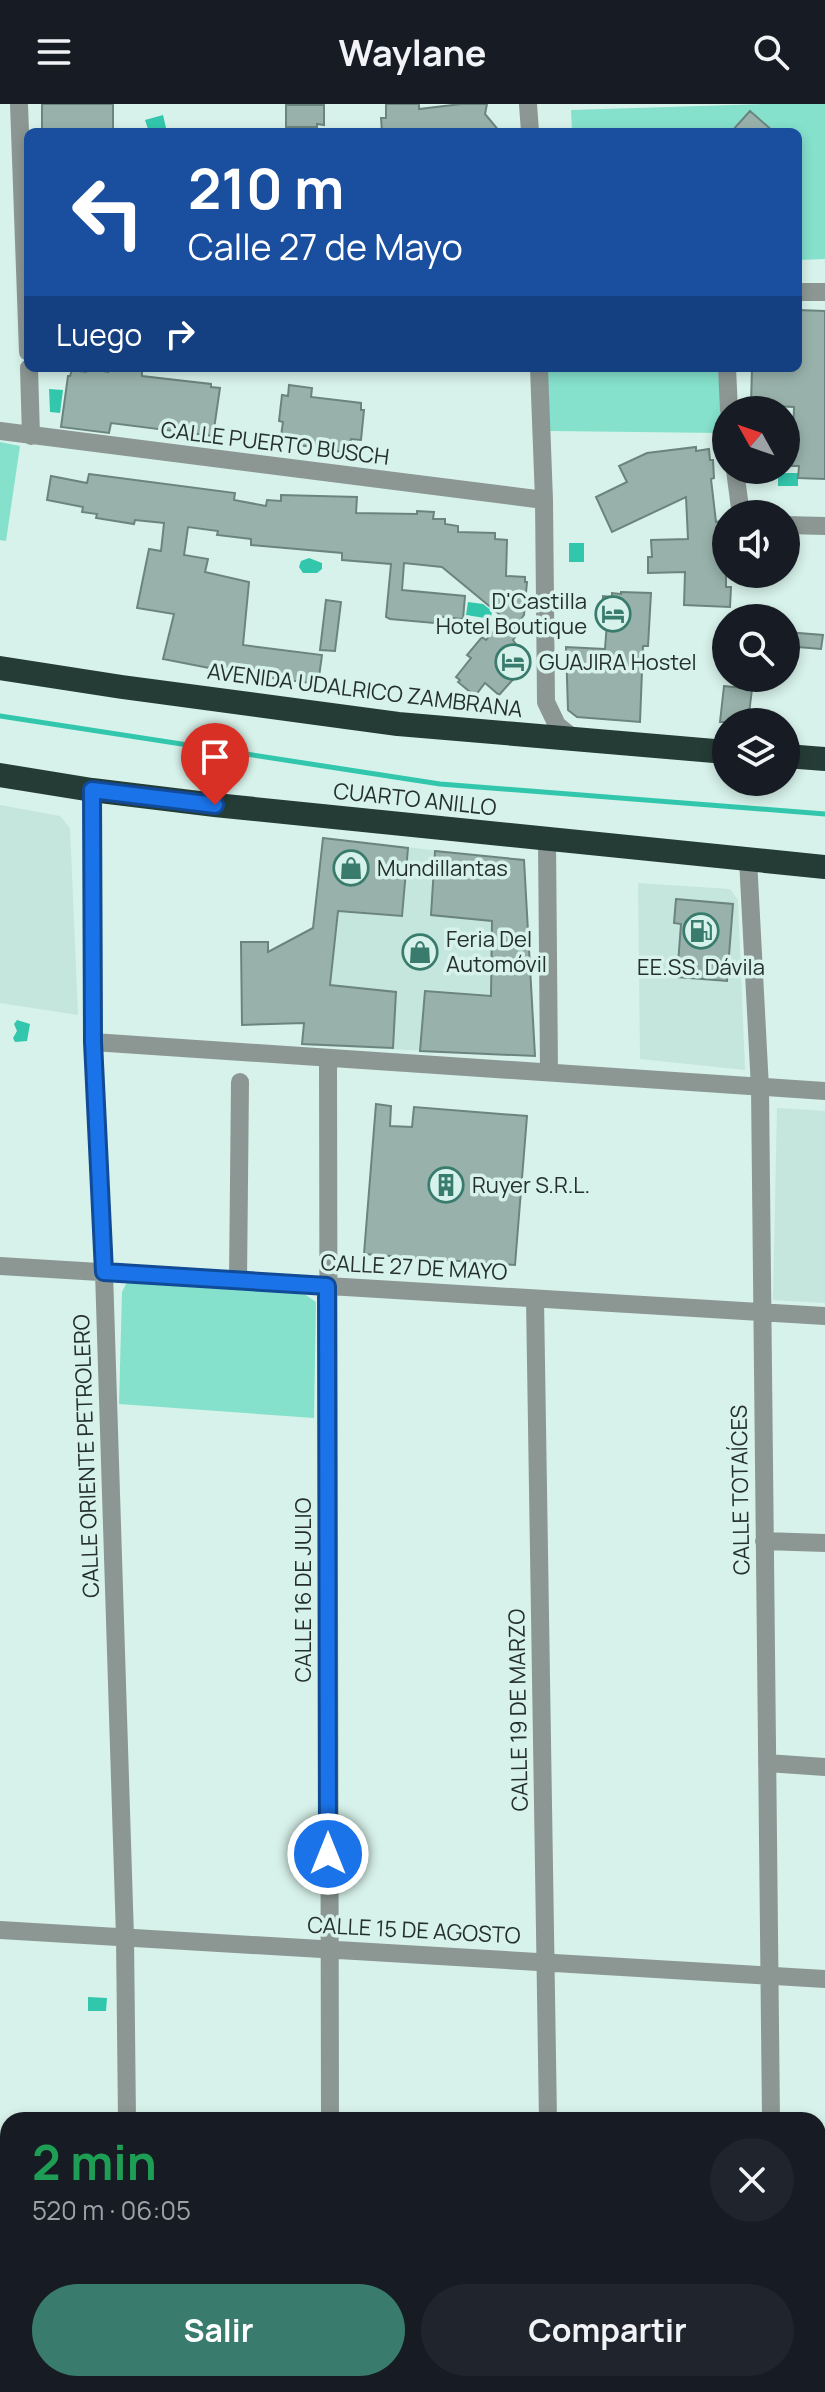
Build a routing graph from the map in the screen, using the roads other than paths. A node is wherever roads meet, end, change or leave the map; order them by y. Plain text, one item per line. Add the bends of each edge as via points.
1 (19, 104) edge
2 (528, 104) edge
3 (530, 128) edge
4 (24, 204) edge
5 (802, 292) edge
6 (825, 292) edge
7 (29, 372) edge
8 (539, 372) edge
9 (727, 372) edge
10 (728, 396) edge
11 (0, 431) edge
12 (31, 436) junction
13 (544, 500) junction
14 (800, 525) edge
15 (825, 526) edge
16 (0, 668) edge
17 (546, 702) junction
18 (521, 735) junction
19 (576, 740) junction
20 (712, 751) edge
21 (800, 757) edge
22 (825, 759) edge
23 (0, 775) edge
24 (92, 790) junction
25 (547, 840) junction
26 (748, 859) junction
27 (825, 867) edge
28 (93, 1042) junction
29 (328, 1059) junction
30 (549, 1072) junction
31 (240, 1082) dead end
32 (760, 1088) junction
33 (825, 1091) edge
34 (0, 1266) edge
35 (104, 1272) junction
36 (238, 1281) junction
37 (327, 1286) junction
38 (535, 1299) junction
39 (761, 1312) junction
40 (825, 1316) edge
41 (764, 1541) junction
42 (825, 1543) edge
43 (767, 1763) junction
44 (825, 1767) edge
45 (0, 1930) edge
46 (125, 1937) junction
47 (328, 1949) junction
48 (547, 1962) junction
49 (768, 1975) junction
50 (825, 1979) edge
51 (127, 2112) edge
52 (330, 2112) edge
53 (548, 2112) edge
54 (771, 2112) edge

1 - 4 street
2 - 3 street
5 - 6 street
7 - 12 street
8 - 13 street
9 - 10 street
11 - 12 street, CALLE PUERTO BUSCH
12 - 13 street, CALLE PUERTO BUSCH
13 - 17 street
14 - 15 street
16 - 18 highway, AVENIDA UDALRICO ZAMBRANA via 383,722
17 - 18 street via 537,721
17 - 19 street via 557,725
18 - 19 highway, AVENIDA UDALRICO ZAMBRANA
19 - 20 highway, AVENIDA UDALRICO ZAMBRANA
21 - 22 highway
23 - 24 highway, CUARTO ANILLO
24 - 25 highway, CUARTO ANILLO
24 - 28 street, CALLE ORIENTE PETROLERO
25 - 26 highway, CUARTO ANILLO
25 - 30 street
26 - 27 highway, CUARTO ANILLO
26 - 32 street, CALLE TOTAÍCES
28 - 29 street
28 - 35 street, CALLE ORIENTE PETROLERO
29 - 30 street
29 - 37 street, CALLE 16 DE JULIO
30 - 32 street
31 - 36 street
32 - 33 street
32 - 39 street, CALLE TOTAÍCES
34 - 35 street, CALLE 27 DE MAYO
35 - 36 street, CALLE 27 DE MAYO
35 - 46 street, CALLE ORIENTE PETROLERO
36 - 37 street, CALLE 27 DE MAYO
37 - 38 street, CALLE 27 DE MAYO
37 - 47 street, CALLE 16 DE JULIO
38 - 39 street, CALLE 27 DE MAYO
38 - 48 street, CALLE 19 DE MARZO
39 - 40 street, CALLE 27 DE MAYO
39 - 41 street, CALLE TOTAÍCES
41 - 42 street
41 - 43 street, CALLE TOTAÍCES
43 - 44 street
43 - 49 street, CALLE TOTAÍCES
45 - 46 street, CALLE 15 DE AGOSTO
46 - 47 street, CALLE 15 DE AGOSTO
46 - 51 street, CALLE ORIENTE PETROLERO
47 - 48 street, CALLE 15 DE AGOSTO
47 - 52 street, CALLE 16 DE JULIO
48 - 49 street, CALLE 15 DE AGOSTO
48 - 53 street, CALLE 19 DE MARZO
49 - 50 street, CALLE 15 DE AGOSTO
49 - 54 street, CALLE TOTAÍCES

